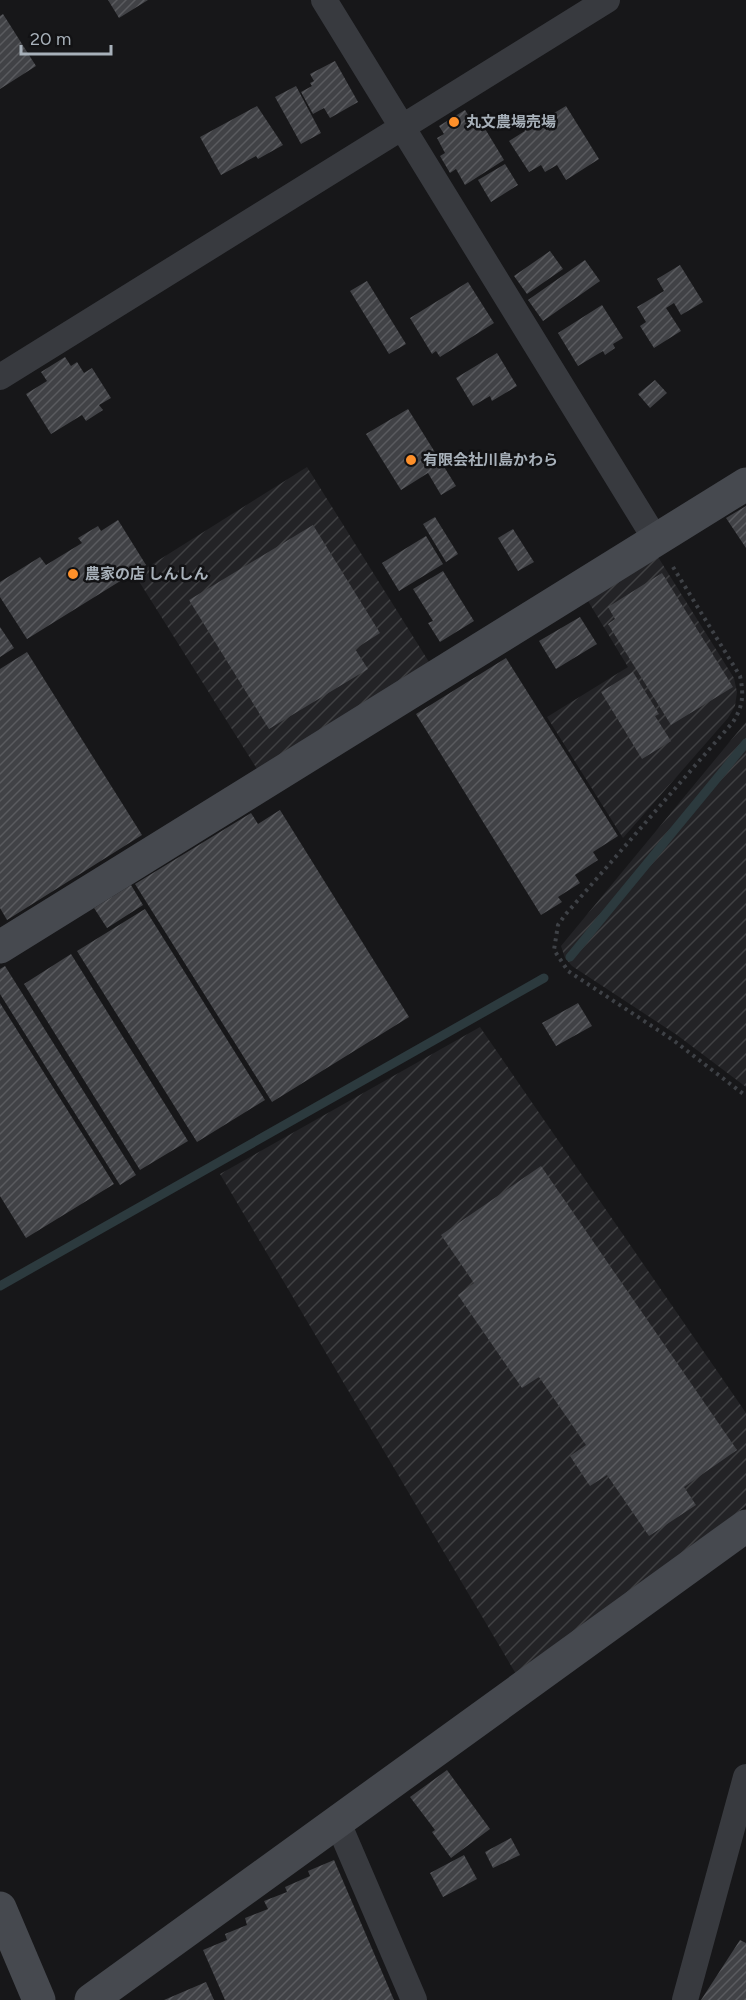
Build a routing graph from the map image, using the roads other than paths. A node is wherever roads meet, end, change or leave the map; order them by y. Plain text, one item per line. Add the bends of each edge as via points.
1 (324, 0) edge
2 (607, 0) edge
3 (400, 128) junction
4 (0, 377) edge
5 (746, 484) edge
6 (656, 540) junction
7 (0, 948) edge
8 (746, 1526) edge
9 (746, 1777) edge
10 (338, 1823) junction
11 (0, 1908) edge
12 (39, 2000) edge
13 (91, 2000) edge
14 (414, 2000) edge
15 (685, 2000) edge

1 - 3 street
2 - 3 street
3 - 4 street
3 - 6 street
5 - 6 street
6 - 7 street
8 - 10 street
9 - 15 street
10 - 13 street
10 - 14 street
11 - 12 street

